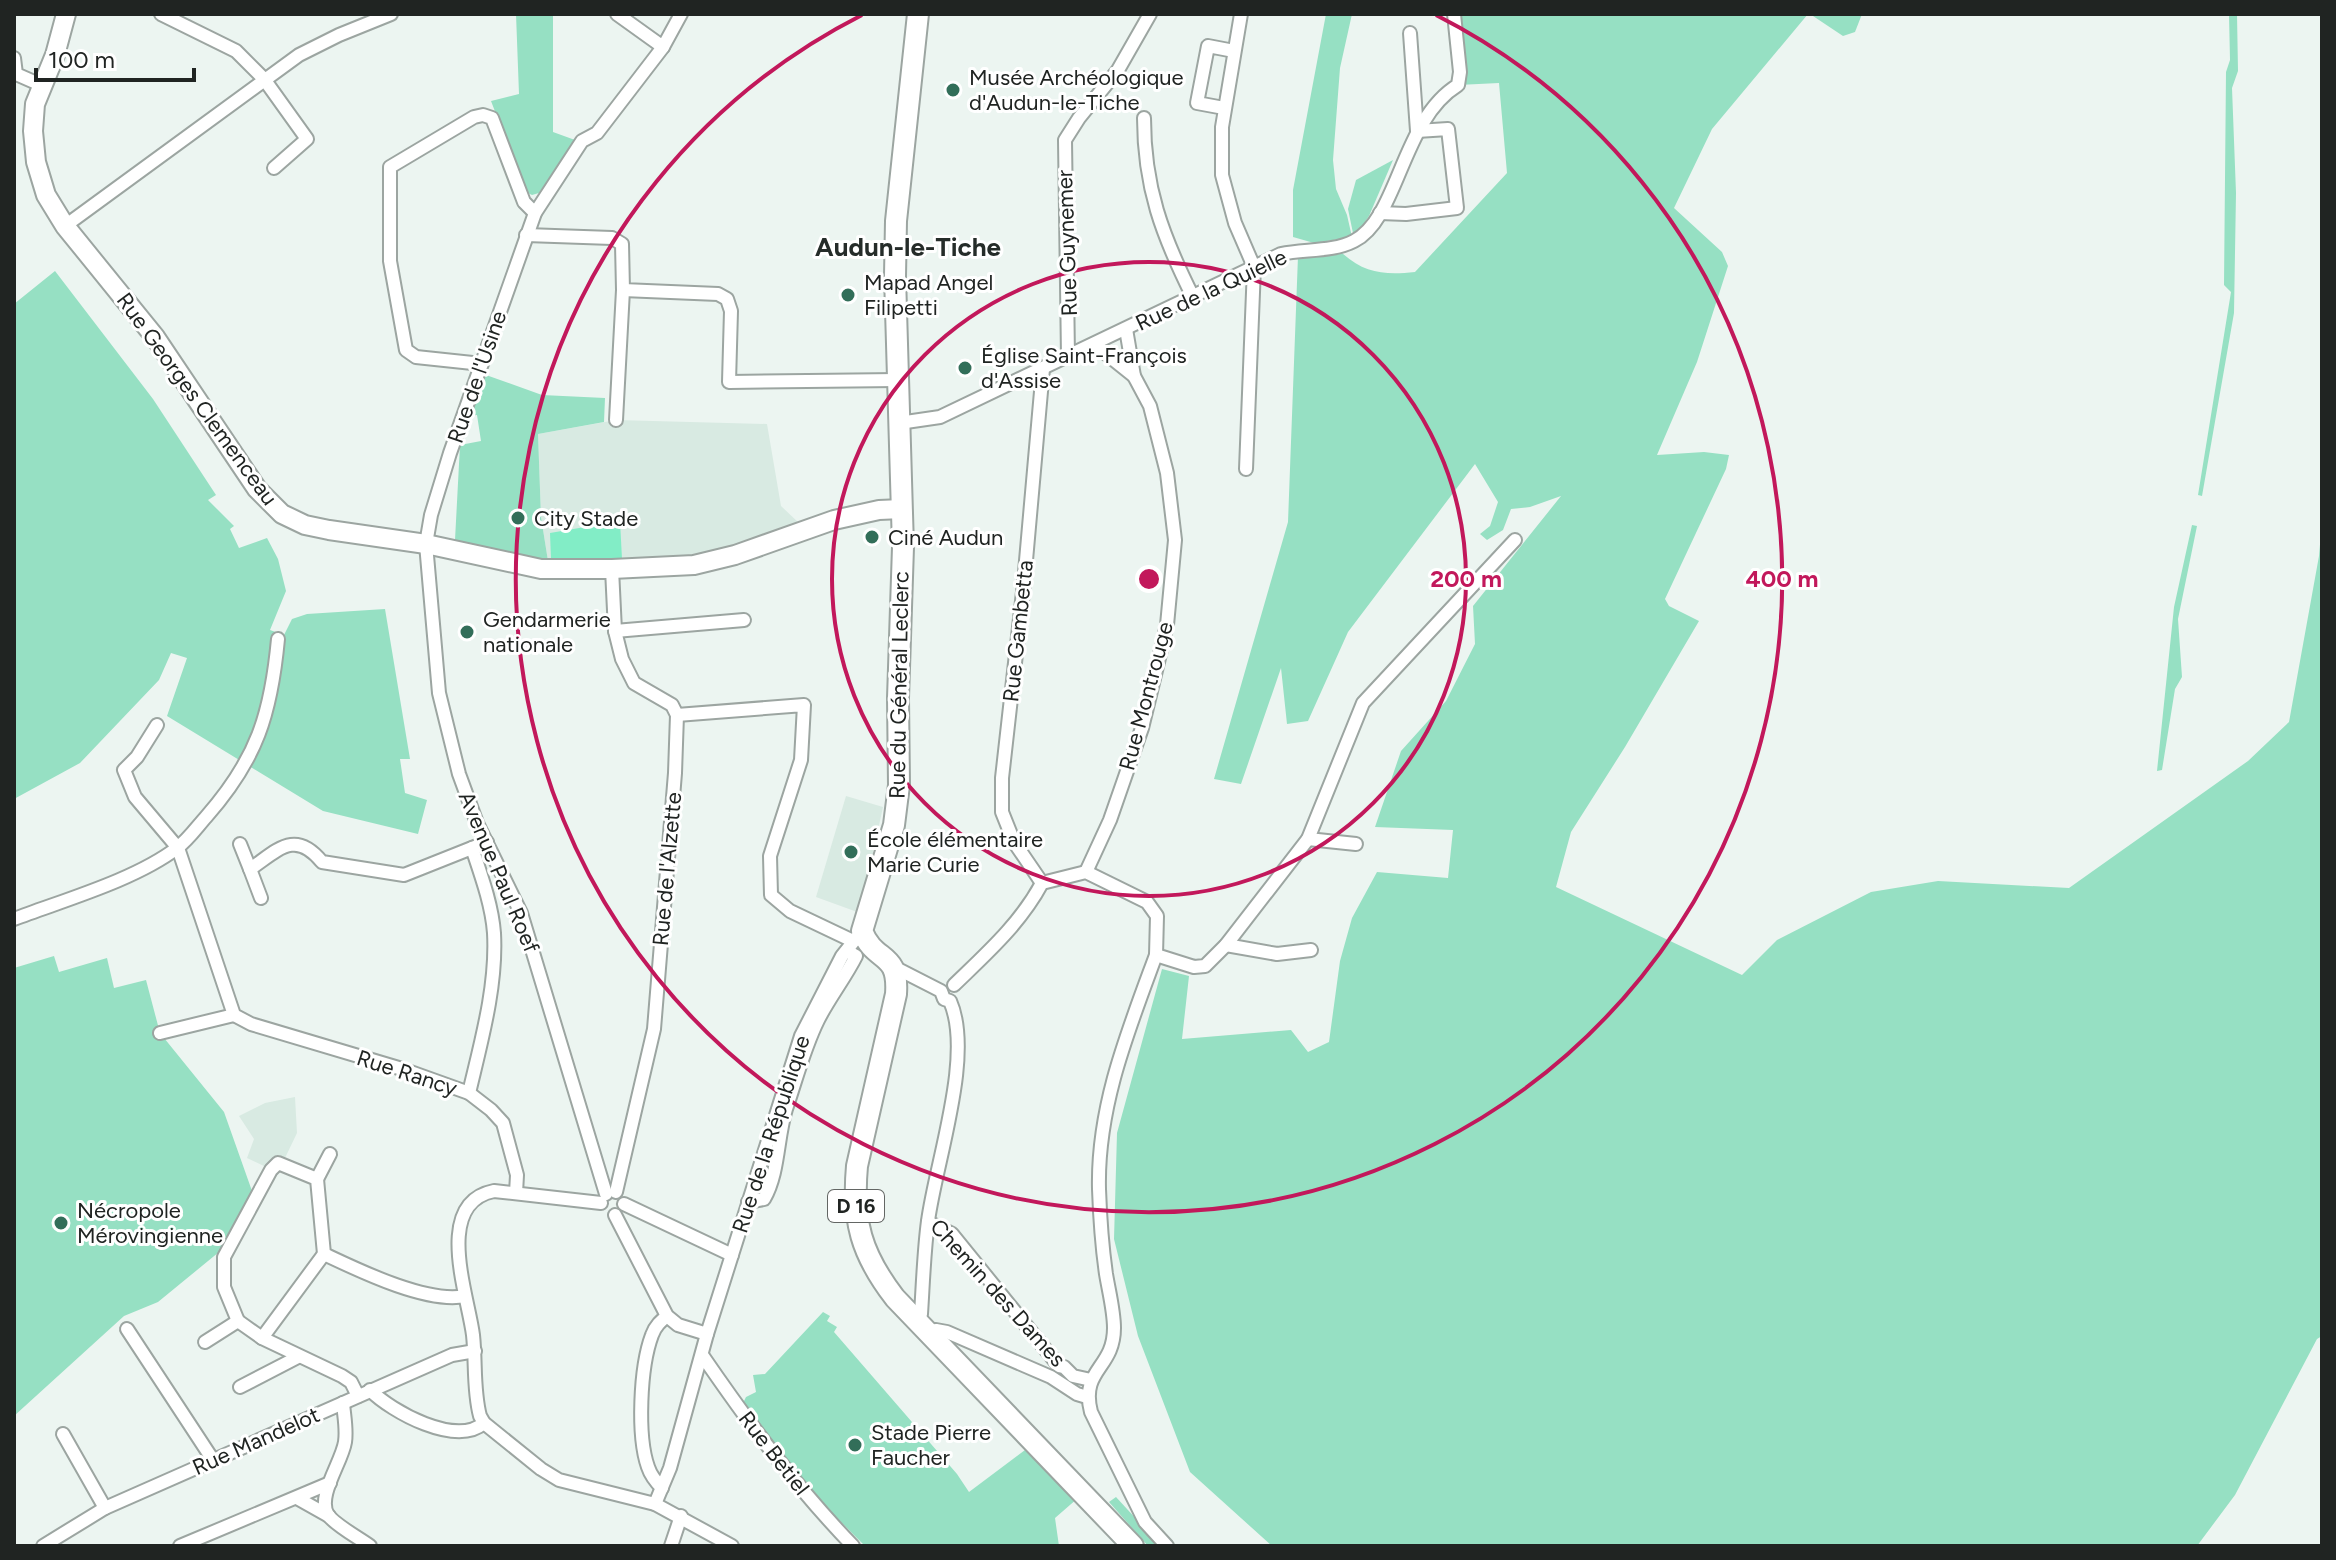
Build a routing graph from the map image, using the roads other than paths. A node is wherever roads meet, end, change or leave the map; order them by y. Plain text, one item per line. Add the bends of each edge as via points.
1 (66, 14) edge
2 (161, 14) edge
3 (391, 14) edge
4 (617, 14) edge
5 (681, 14) edge
6 (918, 14) edge
7 (1150, 14) edge
8 (1241, 14) edge
9 (1454, 14) edge
10 (1410, 33) dead end
11 (663, 47) junction
12 (1234, 51) junction
13 (14, 58) edge
14 (264, 79) junction
15 (41, 85) junction
16 (1224, 108) junction
17 (1144, 118) dead end
18 (1417, 131) junction
19 (274, 168) dead end
20 (535, 213) junction
21 (1380, 213) junction
22 (65, 226) junction
23 (526, 235) junction
24 (1254, 267) junction
25 (623, 290) junction
26 (1193, 297) junction
27 (1126, 329) junction
28 (1094, 344) junction
29 (1068, 357) junction
30 (482, 364) junction
31 (1043, 369) junction
32 (1134, 376) junction
33 (898, 380) junction
34 (616, 420) dead end
35 (899, 423) junction
36 (1246, 469) dead end
37 (902, 509) junction
38 (1515, 540) dead end
39 (426, 544) junction
40 (612, 569) junction
41 (744, 620) dead end
42 (615, 631) junction
43 (278, 639) dead end
44 (677, 715) junction
45 (157, 725) dead end
46 (1308, 839) junction
47 (487, 842) junction
48 (240, 844) dead end
49 (1356, 844) dead end
50 (178, 848) junction
51 (472, 848) junction
52 (500, 868) junction
53 (250, 869) junction
54 (1086, 872) junction
55 (481, 877) junction
56 (1042, 883) junction
57 (261, 898) dead end
58 (14, 919) edge
59 (854, 945) junction
60 (1226, 945) junction
61 (1311, 950) dead end
62 (1156, 955) junction
63 (896, 968) junction
64 (946, 996) junction
65 (234, 1015) junction
66 (160, 1033) dead end
67 (469, 1093) junction
68 (330, 1154) dead end
69 (317, 1179) junction
70 (516, 1193) junction
71 (608, 1196) junction
72 (624, 1204) junction
73 (615, 1215) junction
74 (928, 1222) junction
75 (324, 1254) junction
76 (732, 1255) junction
77 (465, 1296) junction
78 (667, 1316) junction
79 (238, 1321) junction
80 (922, 1326) junction
81 (127, 1329) dead end
82 (707, 1334) junction
83 (262, 1338) junction
84 (205, 1342) dead end
85 (475, 1351) junction
86 (702, 1355) junction
87 (298, 1357) junction
88 (1056, 1372) junction
89 (1091, 1380) junction
90 (240, 1387) dead end
91 (364, 1393) junction
92 (1087, 1397) junction
93 (343, 1403) junction
94 (484, 1423) junction
95 (63, 1434) dead end
96 (213, 1460) junction
97 (330, 1483) junction
98 (662, 1488) junction
99 (297, 1498) junction
100 (655, 1504) junction
101 (105, 1508) junction
102 (329, 1516) junction
103 (681, 1516) junction
104 (43, 1546) edge
105 (180, 1546) edge
106 (370, 1546) edge
107 (671, 1546) edge
108 (732, 1546) edge
109 (853, 1546) edge
110 (1133, 1546) edge
111 (1167, 1546) edge

1 - 15 main road, Rue Georges Clemenceau
2 - 14 street via 236,51
3 - 14 street via 299,55
4 - 11 street
5 - 11 street, Rue de l'Usine
6 - 33 main road, Rue du Général Leclerc via 896,203
7 - 29 street, Rue Guynemer via 1118,70 1065,140
8 - 12 street
9 - 18 street via 1458,85
10 - 18 street
11 - 20 street, Rue de l'Usine via 597,133 582,141
12 - 16 street
12 - 16 street via 1208,46 1197,103
13 - 15 street via 16,74
14 - 19 street via 307,139
14 - 22 street
15 - 22 main road, Rue Georges Clemenceau via 33,131 36,162 46,195
16 - 24 street via 1222,175
17 - 26 street via 1150,191 1169,250
18 - 21 street, Rue de la Quielle
18 - 21 street via 1448,129 1457,208
20 - 23 street, Rue de l'Usine
20 - 30 street via 524,202 492,118 483,115 390,167 390,261 406,350 416,357
21 - 24 street, Rue de la Quielle via 1353,242 1281,254
22 - 39 main road, Rue Georges Clemenceau via 155,337 257,489 282,514 329,530
23 - 25 street via 612,238 622,244 624,253
23 - 30 street, Rue de l'Usine
24 - 26 street, Rue de la Quielle
24 - 36 street
25 - 33 street via 718,294 727,299 729,382
25 - 34 street
26 - 27 street, Rue de la Quielle
27 - 28 street, Rue de la Quielle
27 - 32 street, Rue Montrouge
28 - 29 street, Rue de la Quielle
28 - 32 street, Rue Montrouge
29 - 31 street, Rue de la Quielle
30 - 39 street, Rue de l'Usine via 450,453
31 - 35 street, Rue de la Quielle via 940,417
31 - 56 street, Rue Gambetta via 1002,778 1002,812 1014,842
32 - 54 street, Rue Montrouge via 1150,406 1167,473 1175,540 1167,625 1142,728
33 - 35 main road, Rue du Général Leclerc
35 - 37 main road, Rue du Général Leclerc
37 - 40 main road, Rue Georges Clemenceau via 834,520 694,565
37 - 59 main road, Rue du Général Leclerc via 899,785 894,825
38 - 46 street via 1363,703
39 - 40 main road, Rue Georges Clemenceau via 541,569
39 - 47 street, Avenue Paul Roef via 439,693 459,774
40 - 42 street
41 - 42 street
42 - 44 street via 634,683 672,705
43 - 50 street via 261,733 219,802
44 - 59 street via 804,705 801,760 770,856 771,895
44 - 71 street, Rue de l'Alzette via 654,1029
45 - 50 street via 124,770 135,797
46 - 49 street
46 - 60 street
47 - 51 street
47 - 52 street, Avenue Paul Roef
48 - 53 street
50 - 58 street via 139,870
50 - 65 street
51 - 53 street via 404,875 322,862 311,848 286,845
51 - 55 street
52 - 55 street
52 - 71 street, Avenue Paul Roef via 521,913
53 - 57 street
54 - 56 street
54 - 62 street via 1147,902 1157,916
55 - 67 street via 494,931 494,961
56 - 64 street, Chemin des Dames via 1010,931 954,985 958,994
59 - 63 main road via 866,942
59 - 76 street, Rue de la République via 801,1036
60 - 61 street via 1277,954
60 - 62 street via 1205,966
62 - 89 street via 1125,1039 1102,1135 1101,1237 1114,1326 1112,1347
63 - 64 street
63 - 80 main road, D 16 via 896,994 857,1166 857,1223 878,1276
64 - 74 street, Chemin des Dames via 956,1015 958,1038
65 - 66 street
65 - 67 street, Rue Rancy
67 - 70 street, Rue Rancy via 503,1123 517,1175
68 - 69 street
69 - 75 street
69 - 79 street via 278,1163 271,1170 224,1257 224,1287
70 - 71 street
70 - 77 street via 494,1191 472,1200 459,1251
71 - 72 street, Avenue Paul Roef via 620,1195
71 - 73 street via 607,1214
72 - 73 street
72 - 76 street
73 - 78 street
74 - 80 street
74 - 88 street, Chemin des Dames via 952,1234
75 - 77 street via 374,1277 441,1297
75 - 83 street
76 - 82 street, Rue de la République
77 - 85 street
78 - 82 street
78 - 98 street via 651,1335 641,1403 648,1466
79 - 83 street
79 - 84 street
80 - 88 street
80 - 110 main road, D 16
81 - 96 street
82 - 86 street
83 - 87 street
85 - 91 street, Rue Mandelot via 452,1355
85 - 94 street via 478,1409
86 - 98 street
86 - 109 street, Rue Betiel via 757,1434
87 - 90 street
87 - 91 street via 342,1376
88 - 89 street, Chemin des Dames via 1064,1367 1073,1376
88 - 92 street
89 - 92 street
91 - 93 street, Rue Mandelot
91 - 94 street via 417,1422 467,1431
92 - 111 street via 1145,1522
93 - 96 street, Rue Mandelot
93 - 97 street via 344,1447
94 - 100 street via 559,1480
95 - 101 street
96 - 101 street, Rue Mandelot
97 - 99 street
97 - 102 street via 325,1506
98 - 100 street
99 - 102 street
99 - 105 street
100 - 103 street
101 - 104 street, Rue Mandelot
102 - 106 street
103 - 107 street
103 - 108 street

